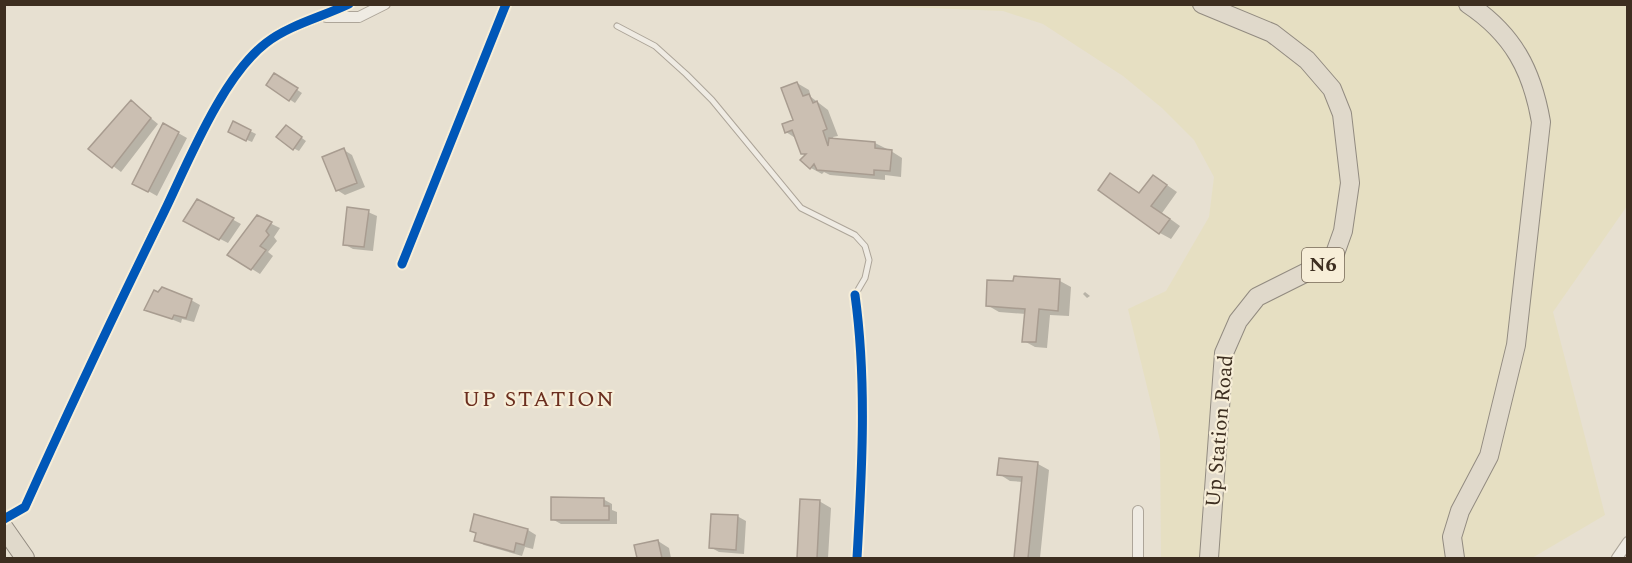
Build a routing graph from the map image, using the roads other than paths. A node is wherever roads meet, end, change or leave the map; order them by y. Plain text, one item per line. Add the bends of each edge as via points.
1 (349, 4) edge
2 (385, 4) edge
3 (506, 4) edge
4 (1202, 4) edge
5 (1468, 4) edge
6 (324, 17) junction
7 (617, 26) dead end
8 (402, 264) dead end
9 (855, 295) joint
10 (1138, 511) dead end
11 (4, 519) edge
12 (4, 528) edge
13 (1628, 542) edge
14 (25, 558) edge
15 (857, 558) edge
16 (1137, 558) edge
17 (1209, 558) edge
18 (1455, 558) edge
19 (1617, 558) edge

1 - 6 street
2 - 6 street via 359,17
3 - 8 street
4 - 17 highway, Up Station Road / N6 via 1272,33 1306,60 1332,89 1342,114 1350,183 1343,231 1333,259 1257,297 1238,321 1224,353
5 - 18 highway via 1512,43 1535,90 1541,122 1516,345 1489,456 1460,511 1452,537
6 - 11 street via 265,43 237,75 197,143 25,507
7 - 9 lane via 655,46 686,74 801,208 855,235 865,246 869,260
9 - 15 street via 861,334
10 - 16 street
12 - 14 highway
13 - 19 street

